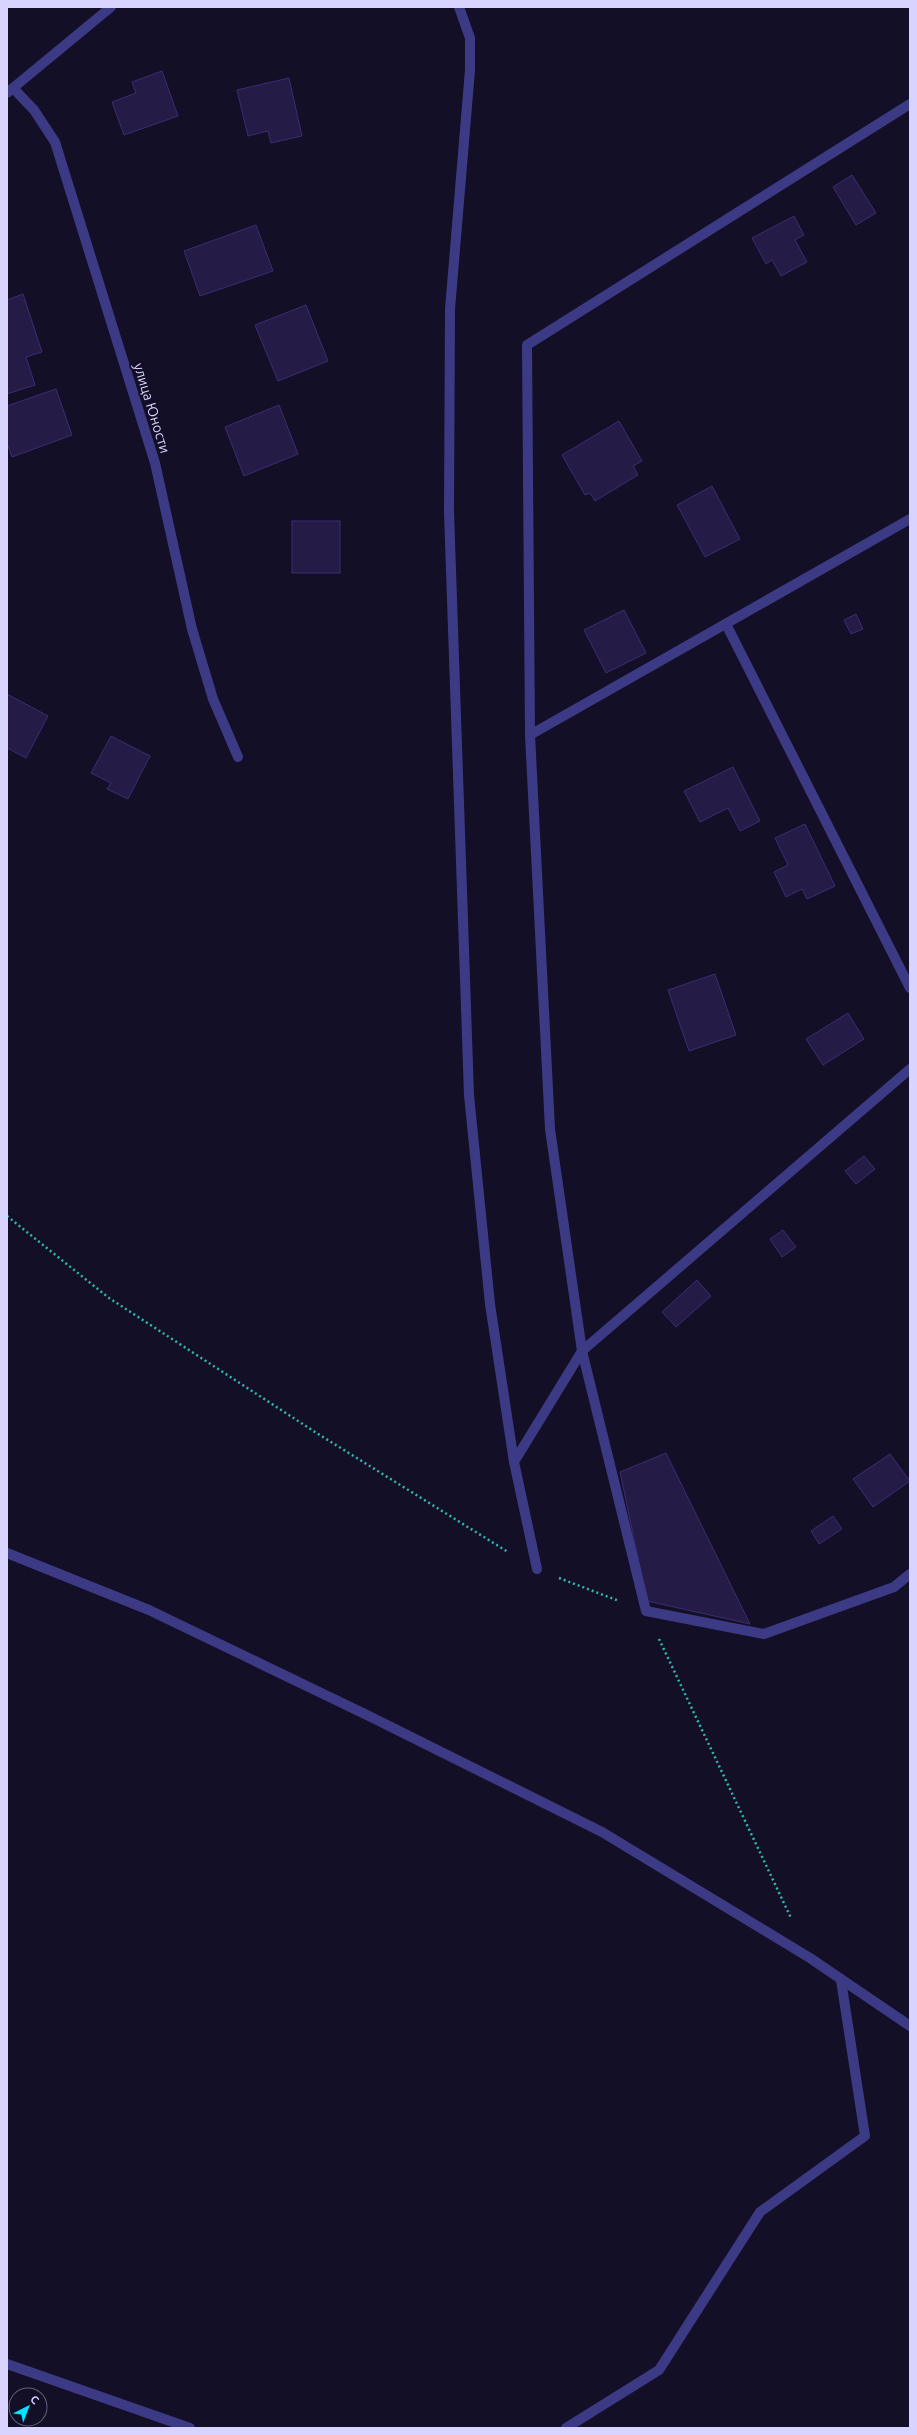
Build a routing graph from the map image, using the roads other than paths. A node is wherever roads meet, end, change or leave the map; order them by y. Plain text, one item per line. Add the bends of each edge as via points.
1 (111, 7) edge
2 (460, 7) edge
3 (10, 90) edge
4 (910, 104) edge
5 (910, 519) edge
6 (726, 624) junction
7 (530, 735) junction
8 (238, 757) dead end
9 (910, 988) edge
10 (910, 1069) edge
11 (582, 1351) junction
12 (514, 1462) junction
13 (7, 1553) edge
14 (537, 1569) road end
15 (910, 1574) edge
16 (841, 1980) junction
17 (910, 2026) edge
18 (7, 2364) edge
19 (190, 2428) edge
20 (566, 2428) edge

1 - 3 street
2 - 12 street via 470,38 470,70 450,309 449,512 469,1088 490,1304
3 - 8 street, улица Юности via 34,110 55,142 155,463 192,629 206,678
4 - 7 street via 527,345
5 - 6 street
6 - 7 street
6 - 9 street
7 - 11 street via 550,1129
10 - 11 street
11 - 12 street
11 - 15 street via 646,1611 764,1634 894,1588
12 - 14 street
13 - 16 street via 149,1610 370,1716 602,1832 810,1958
16 - 17 street
16 - 20 street via 865,2136 760,2212 659,2370
18 - 19 street

